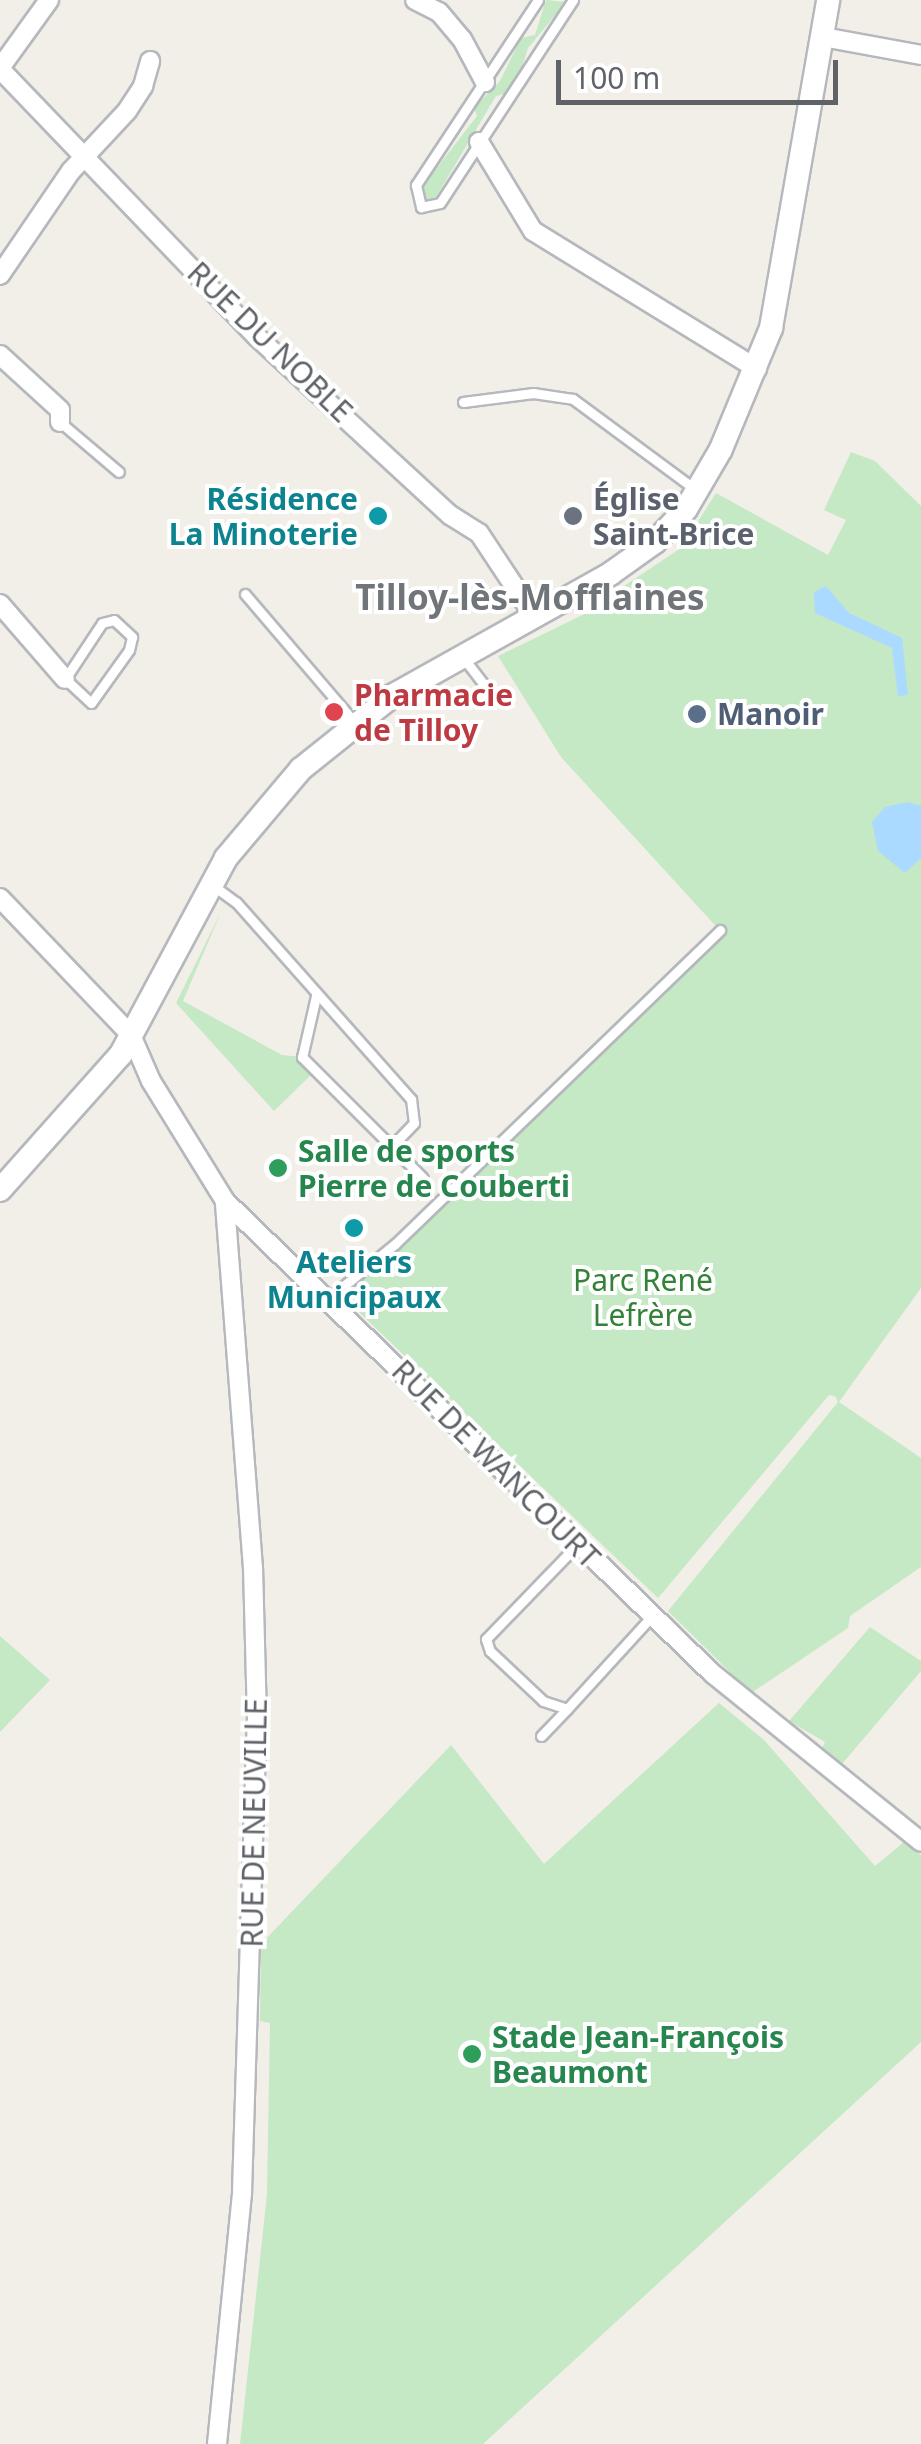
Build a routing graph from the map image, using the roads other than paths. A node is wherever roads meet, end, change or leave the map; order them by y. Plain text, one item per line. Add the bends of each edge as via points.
1 (49, 0) edge
2 (415, 0) edge
3 (538, 0) edge
4 (573, 0) edge
5 (828, 0) edge
6 (824, 36) junction
7 (921, 55) edge
8 (150, 61) dead end
9 (0, 69) edge
10 (486, 82) junction
11 (479, 142) junction
12 (82, 158) junction
13 (0, 275) edge
14 (0, 356) edge
15 (756, 369) junction
16 (463, 402) dead end
17 (60, 422) joint
18 (118, 472) dead end
19 (698, 491) junction
20 (244, 594) dead end
21 (0, 604) edge
22 (534, 616) junction
23 (460, 654) junction
24 (65, 678) junction
25 (490, 691) dead end
26 (355, 722) junction
27 (214, 886) junction
28 (0, 898) edge
29 (720, 930) dead end
30 (316, 996) junction
31 (131, 1035) junction
32 (393, 1145) junction
33 (424, 1178) dead end
34 (0, 1190) edge
35 (225, 1202) junction
36 (329, 1298) junction
37 (577, 1544) junction
38 (652, 1618) junction
39 (566, 1709) junction
40 (541, 1736) dead end
41 (921, 1842) edge
42 (216, 2444) edge

1 - 9 street
2 - 10 street via 438,12 462,39
3 - 10 lane
4 - 11 lane
5 - 6 street
6 - 7 street
6 - 15 street via 771,328
8 - 12 street via 127,111
9 - 12 street, RUE DU NOBLE
10 - 11 lane via 416,184 421,207 440,203
11 - 15 street via 533,231
12 - 13 street
12 - 22 street, RUE DU NOBLE via 258,336 450,515 478,533
14 - 17 street via 60,410
15 - 19 street
16 - 19 lane via 533,392 573,399
17 - 18 lane
19 - 22 street via 656,542
20 - 26 lane
21 - 24 street
22 - 23 street
23 - 25 lane
23 - 26 street
24 - 24 lane via 91,703 132,637 114,620 102,622
26 - 27 street via 266,804
27 - 30 lane via 236,902
27 - 31 street
28 - 31 street
29 - 36 lane via 395,1244
30 - 32 lane via 300,1053
30 - 32 lane via 417,1108 414,1124
31 - 34 street
31 - 35 street, RUE DE WANCOURT via 151,1081
32 - 33 lane
35 - 36 street, RUE DE WANCOURT
35 - 42 street, RUE DE NEUVILLE via 254,1568 257,1720 242,2192
36 - 37 street, RUE DE WANCOURT
37 - 38 street, RUE DE WANCOURT
37 - 39 lane via 486,1639 544,1701
38 - 39 lane
38 - 41 street, RUE DE WANCOURT via 763,1717
39 - 40 lane

